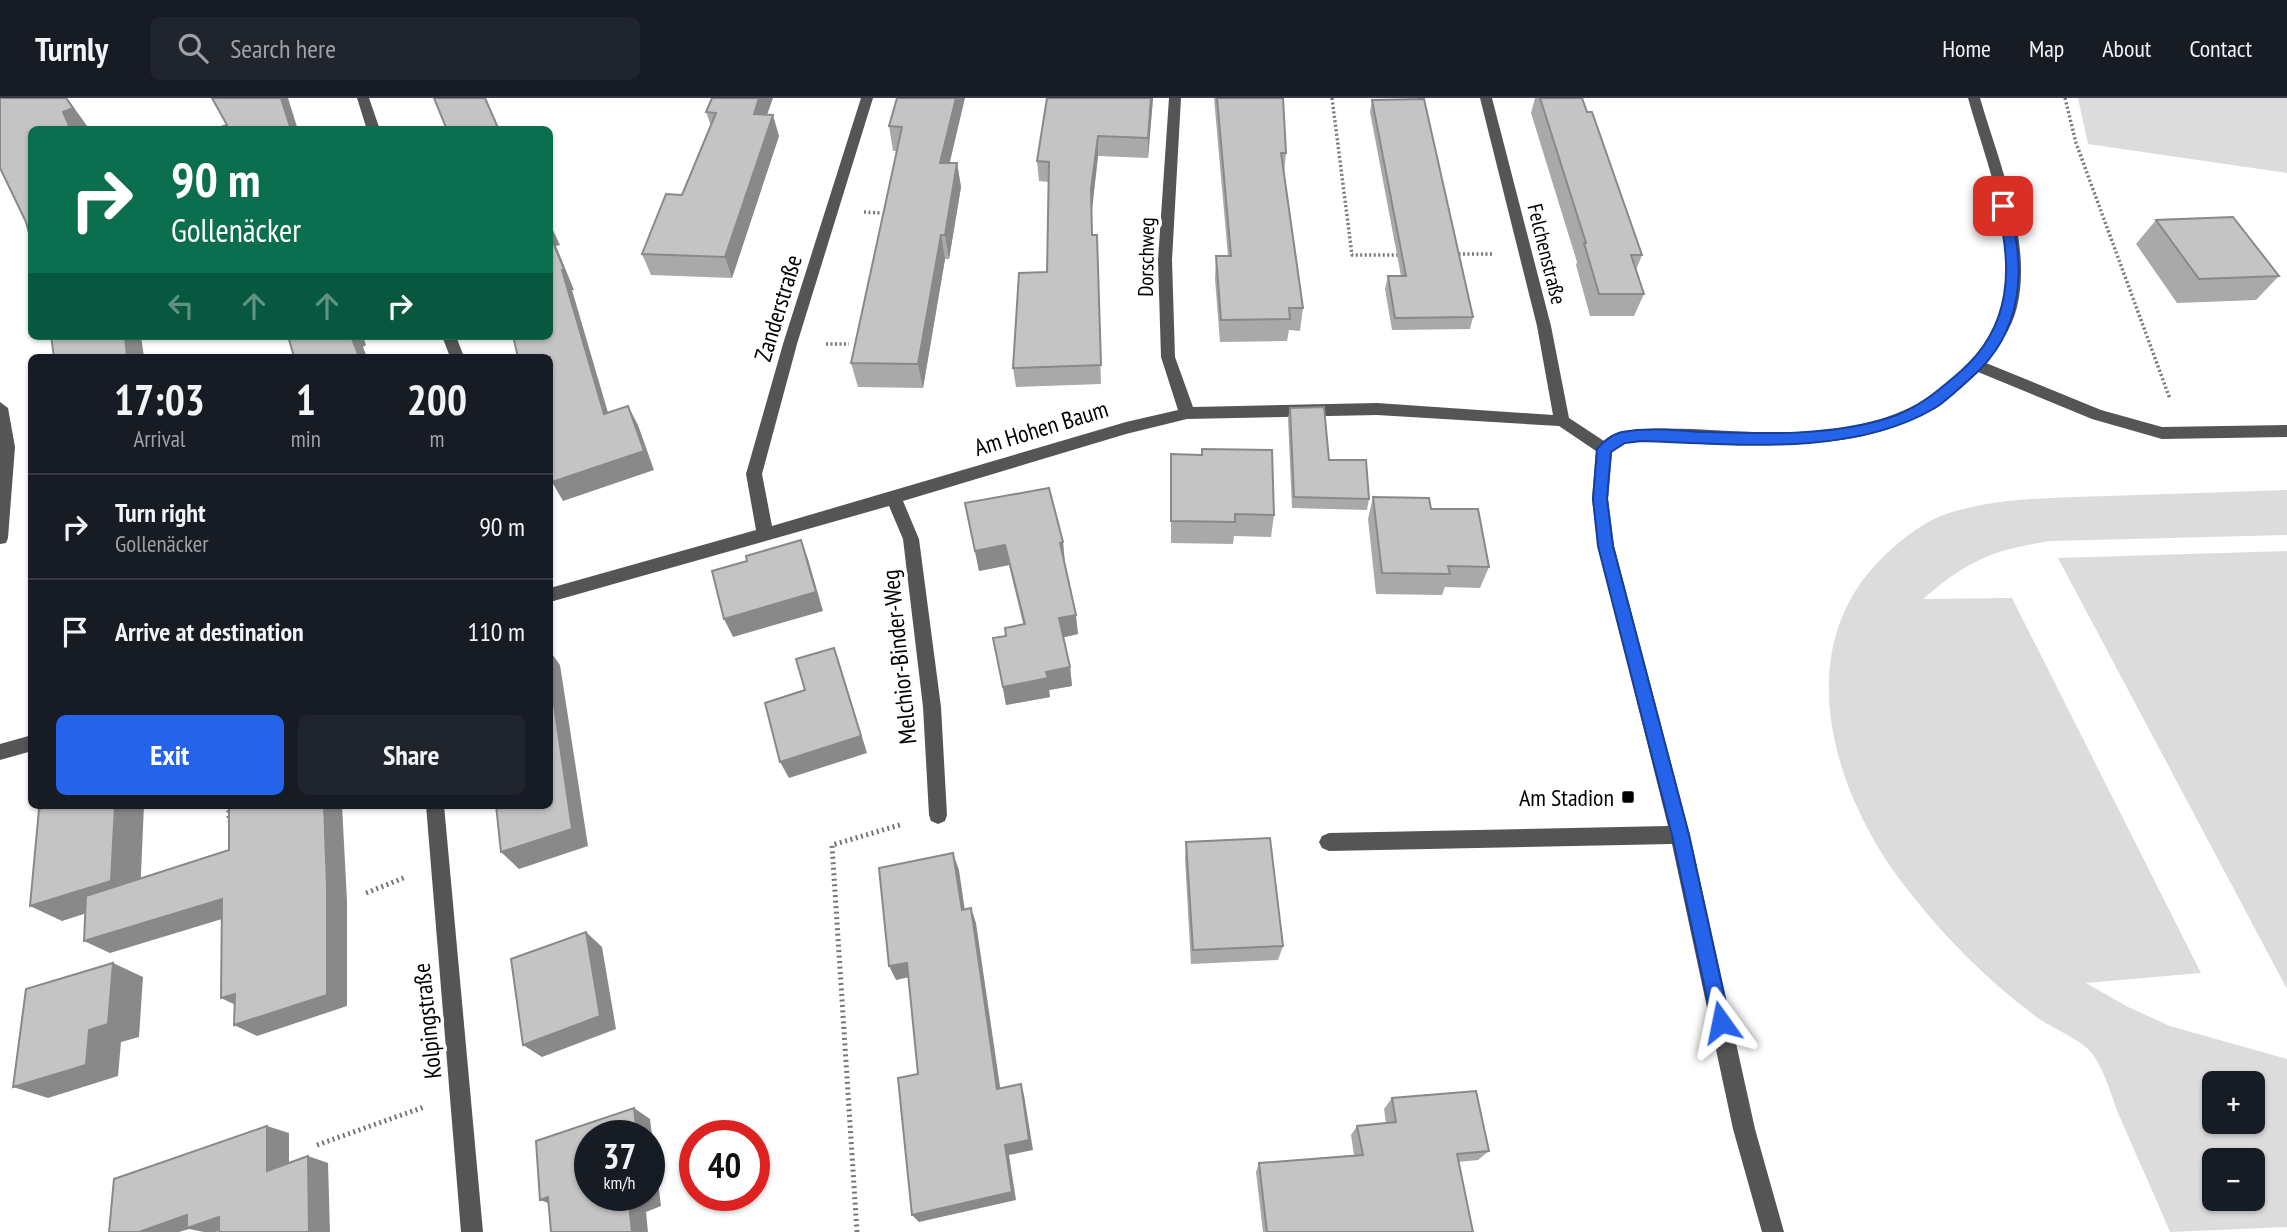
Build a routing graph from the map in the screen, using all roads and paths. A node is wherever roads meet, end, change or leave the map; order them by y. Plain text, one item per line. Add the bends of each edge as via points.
1 (363, 98) edge
2 (867, 98) edge
3 (1175, 98) edge
4 (1332, 98) edge
5 (1486, 98) edge
6 (1974, 98) edge
7 (2065, 98) edge
8 (373, 126) edge
9 (1525, 253) junction
10 (1446, 254) edge
11 (1406, 255) edge
12 (1976, 365) junction
13 (0, 408) edge
14 (1187, 413) junction
15 (1562, 421) junction
16 (2287, 431) edge
17 (2182, 433) junction
18 (1604, 449) junction
19 (894, 498) junction
20 (765, 534) junction
21 (0, 538) edge
22 (553, 595) edge
23 (28, 744) edge
24 (0, 752) edge
25 (229, 809) edge
26 (435, 809) edge
27 (938, 815) joint
28 (229, 828) edge
29 (1680, 835) junction
30 (1329, 842) dead end
31 (461, 1093) junction
32 (317, 1146) dead end
33 (472, 1232) edge
34 (857, 1232) edge
35 (1773, 1232) edge

1 - 8 street
2 - 20 street, Zanderstraße via 754,474
3 - 14 street, Dorschweg via 1165,260 1167,346
4 - 11 path via 1352,255
5 - 9 street, Felchenstraße
6 - 12 street via 2010,233 2013,273 2009,310 1997,338
7 - 17 path via 2076,143
9 - 10 path
9 - 15 street, Felchenstraße
12 - 17 street via 2097,415 2162,433
12 - 18 street via 1932,404 1897,421 1858,430 1803,438 1642,435 1622,438
13 - 21 street via 7,447
14 - 15 street, Am Hohen Baum via 1377,410
14 - 19 street, Am Hohen Baum
15 - 18 street
16 - 17 street
18 - 29 street via 1600,499 1606,546
19 - 20 street, Am Hohen Baum
19 - 27 street, Melchior-Binder-Weg via 911,539 932,707
20 - 22 street, Am Hohen Baum
23 - 24 street
25 - 28 path
26 - 31 street, Kolpingstraße
27 - 34 path via 832,845
29 - 30 street
29 - 35 street via 1744,1129
31 - 32 path
31 - 33 street, Kolpingstraße

